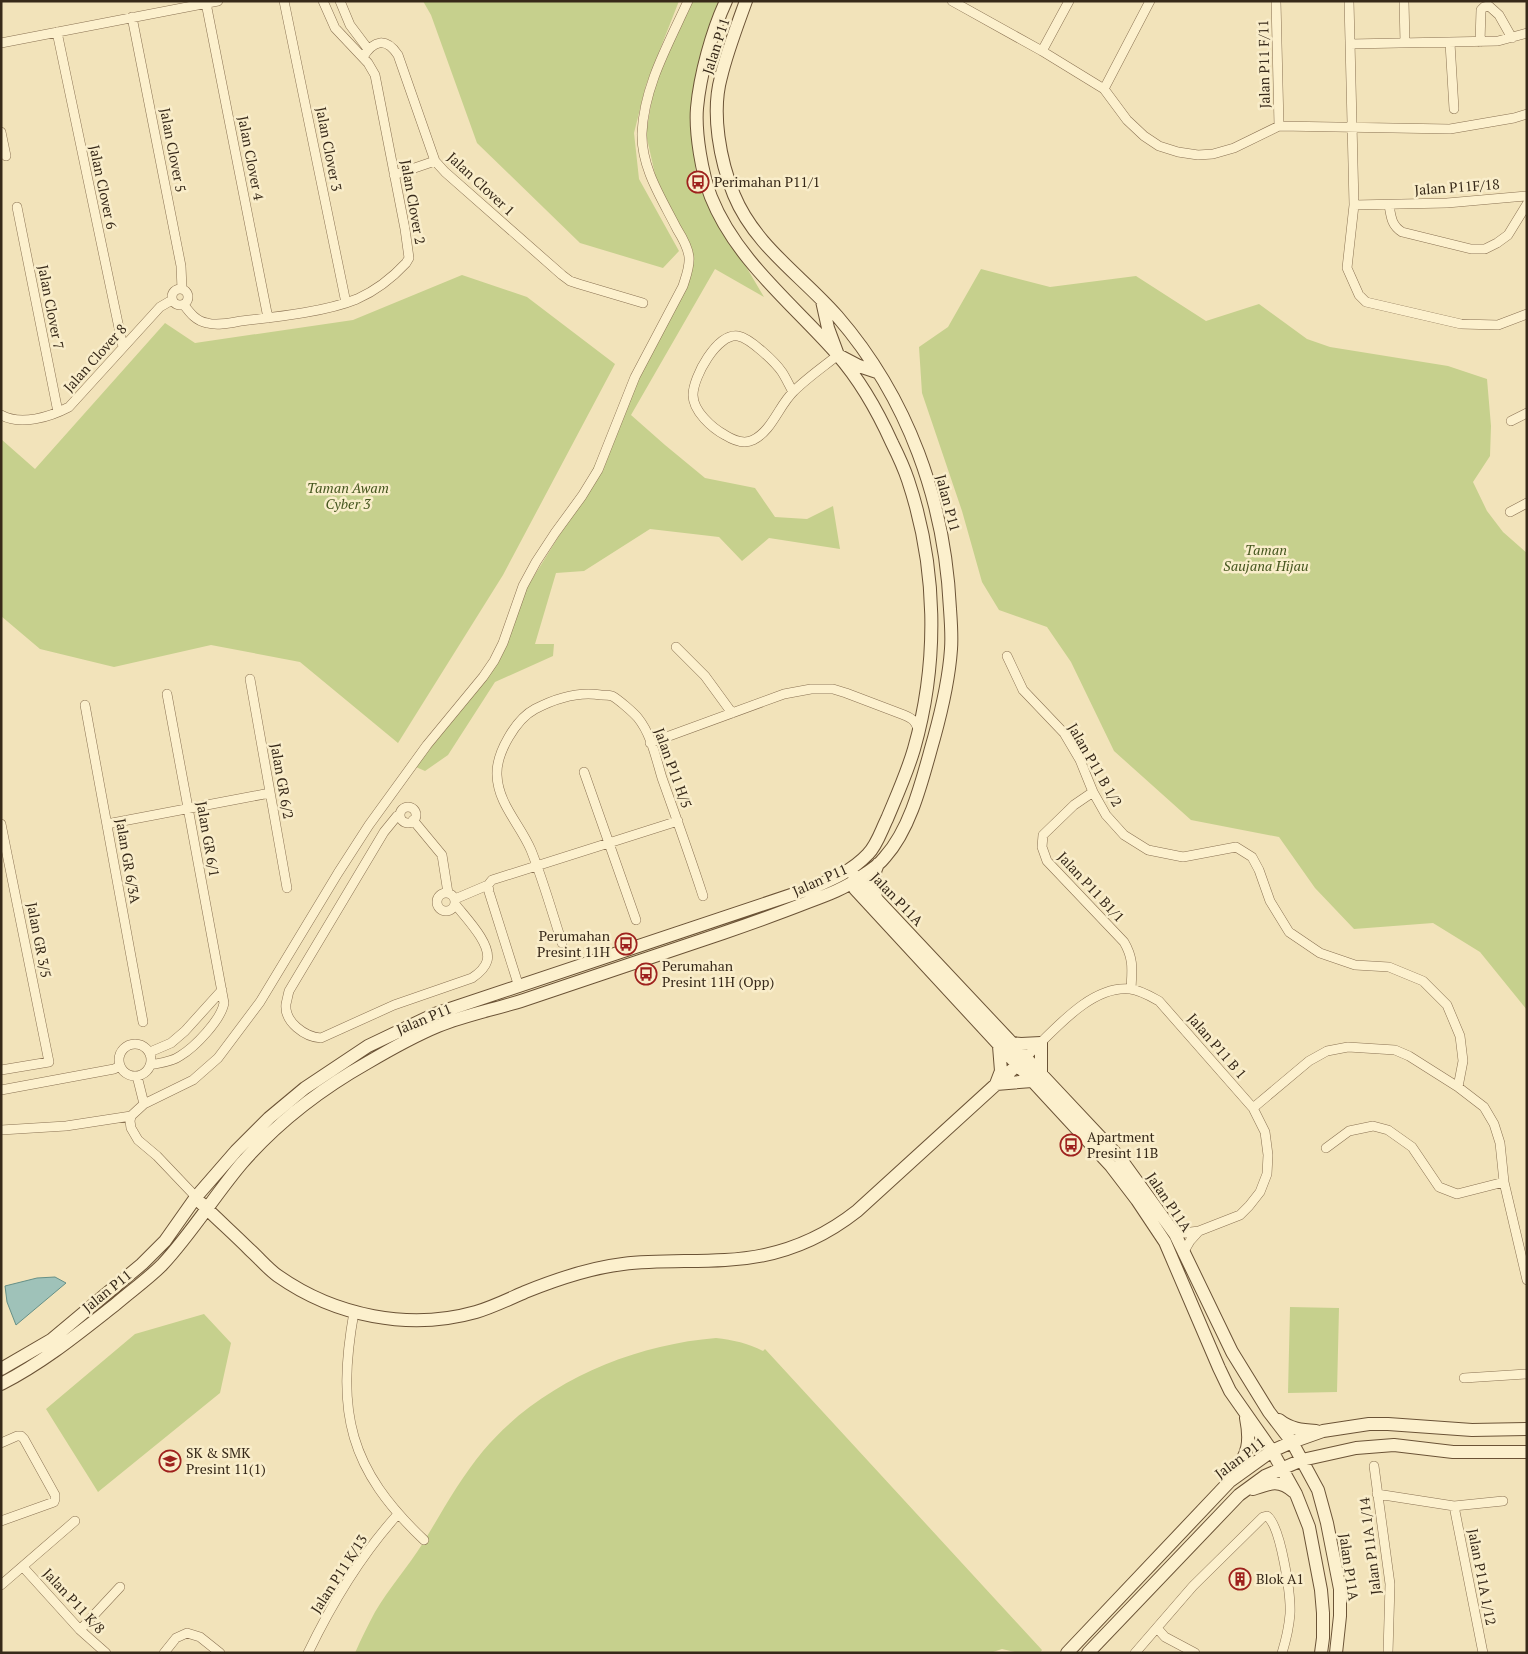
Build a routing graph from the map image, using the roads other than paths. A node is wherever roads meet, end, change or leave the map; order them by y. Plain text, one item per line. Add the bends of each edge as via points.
1 (218, 1) edge
2 (284, 1) edge
3 (323, 1) edge
4 (340, 1) edge
5 (688, 1) edge
6 (726, 1) edge
7 (746, 1) edge
8 (1069, 1) edge
9 (1150, 1) edge
10 (1276, 1) edge
11 (1349, 1) edge
12 (1404, 1) edge
13 (954, 2) edge
14 (206, 3) junction
15 (132, 17) junction
16 (57, 32) junction
17 (1527, 33) edge
18 (1512, 38) junction
19 (1480, 42) junction
20 (1, 43) edge
21 (1405, 43) junction
22 (1450, 43) junction
23 (1350, 44) junction
24 (1042, 51) junction
25 (365, 53) junction
26 (1104, 89) junction
27 (1454, 110) dead end
28 (1527, 114) edge
29 (1279, 126) junction
30 (1352, 127) junction
31 (1, 132) edge
32 (6, 156) dead end
33 (435, 161) junction
34 (394, 175) junction
35 (1527, 196) edge
36 (1527, 204) edge
37 (1354, 205) junction
38 (1389, 205) junction
39 (17, 207) dead end
40 (182, 289) junction
41 (172, 300) junction
42 (822, 301) junction
43 (346, 303) junction
44 (643, 303) dead end
45 (184, 305) junction
46 (1527, 314) edge
47 (268, 318) junction
48 (123, 347) junction
49 (838, 355) junction
50 (877, 372) junction
51 (793, 392) junction
52 (58, 412) junction
53 (1527, 413) edge
54 (1, 415) edge
55 (1511, 421) dead end
56 (1527, 503) edge
57 (1510, 512) dead end
58 (676, 647) dead end
59 (1007, 656) dead end
60 (250, 679) dead end
61 (167, 694) dead end
62 (926, 700) junction
63 (85, 705) dead end
64 (732, 714) junction
65 (904, 715) junction
66 (919, 732) junction
67 (650, 743) junction
68 (584, 772) dead end
69 (1093, 792) junction
70 (270, 793) junction
71 (188, 808) junction
72 (678, 821) junction
73 (1, 824) edge
74 (107, 824) junction
75 (609, 842) junction
76 (878, 864) junction
77 (537, 865) junction
78 (850, 877) junction
79 (488, 885) junction
80 (287, 888) dead end
81 (703, 896) dead end
82 (452, 899) junction
83 (876, 899) junction
84 (636, 920) dead end
85 (562, 944) dead end
86 (519, 986) junction
87 (1130, 989) junction
88 (222, 990) junction
89 (541, 994) junction
90 (505, 1006) junction
91 (143, 1022) dead end
92 (171, 1043) junction
93 (1012, 1043) junction
94 (1041, 1043) junction
95 (999, 1046) junction
96 (150, 1052) junction
97 (182, 1055) junction
98 (1021, 1061) junction
99 (150, 1065) junction
100 (120, 1066) junction
101 (1, 1070) edge
102 (137, 1076) junction
103 (1037, 1078) junction
104 (996, 1084) junction
105 (1458, 1086) junction
106 (1, 1090) edge
107 (144, 1104) junction
108 (1253, 1108) junction
109 (131, 1116) junction
110 (1, 1130) edge
111 (1326, 1148) dead end
112 (1504, 1182) junction
113 (196, 1197) junction
114 (207, 1209) junction
115 (1200, 1231) junction
116 (1175, 1234) junction
117 (1183, 1253) junction
118 (1527, 1280) edge
119 (354, 1312) junction
120 (1, 1369) edge
121 (1527, 1374) edge
122 (1464, 1378) dead end
123 (1, 1384) edge
124 (1269, 1412) junction
125 (1245, 1414) junction
126 (1527, 1430) edge
127 (1323, 1431) junction
128 (1, 1442) edge
129 (1292, 1442) junction
130 (1272, 1451) junction
131 (1527, 1452) edge
132 (1328, 1454) junction
133 (1302, 1460) junction
134 (1374, 1466) dead end
135 (1282, 1469) junction
136 (1230, 1481) junction
137 (1318, 1490) junction
138 (1296, 1494) junction
139 (1378, 1494) junction
140 (1239, 1495) junction
141 (1503, 1501) dead end
142 (1454, 1506) junction
143 (398, 1514) junction
144 (1, 1521) edge
145 (75, 1521) dead end
146 (424, 1540) dead end
147 (24, 1567) junction
148 (1, 1585) edge
149 (120, 1587) dead end
150 (1157, 1628) junction
151 (80, 1630) junction
152 (106, 1653) edge
153 (164, 1653) edge
154 (220, 1653) edge
155 (308, 1653) edge
156 (1067, 1653) edge
157 (1088, 1653) edge
158 (1135, 1653) edge
159 (1195, 1653) edge
160 (1282, 1653) edge
161 (1321, 1653) edge
162 (1336, 1653) edge
163 (1388, 1653) edge
164 (1483, 1653) edge

1 - 14 street
2 - 43 street, Jalan Clover 3
3 - 25 street via 334,28
4 - 25 street
5 - 107 street via 656,73 646,105 642,134 652,182 685,244 689,256 688,270 673,307 635,377 598,470 536,562 523,586 494,661 369,825 260,1002 218,1058 193,1080
6 - 49 main road, Jalan P11 via 709,48 697,108 700,148 711,197 743,251
7 - 42 main road, Jalan P11 via 719,82 717,130 723,161 746,220 779,260
8 - 24 street
9 - 26 street
10 - 29 street, Jalan P11 F/11
11 - 23 street
12 - 21 street
13 - 24 street
14 - 15 street
14 - 47 street, Jalan Clover 4
15 - 16 street
15 - 40 street, Jalan Clover 5 via 181,266
16 - 20 street
16 - 48 street, Jalan Clover 6
17 - 18 street
18 - 19 street
18 - 19 street via 1489,6 1481,10
19 - 22 street
21 - 22 street
21 - 23 street
22 - 27 street
23 - 30 street
24 - 26 street
25 - 33 street, Jalan Clover 1 via 373,44 383,43 392,46 398,55
25 - 34 street, Jalan Clover 2 via 375,75
26 - 29 street via 1127,120 1144,136 1159,146 1178,152 1213,154 1234,148
28 - 30 street via 1450,129
29 - 30 street
30 - 37 street
31 - 32 street
33 - 34 street
33 - 44 street, Jalan Clover 1 via 570,281
34 - 43 street, Jalan Clover 2 via 409,258 400,270 378,286
35 - 38 street, Jalan P11F/18
36 - 38 street via 1508,235 1485,249 1471,249 1402,232 1393,224
37 - 38 street, Jalan P11F/18
37 - 46 street via 1347,268 1359,295 1366,302 1461,324 1498,325
39 - 52 street, Jalan Clover 7
40 - 41 street via 175,291
40 - 45 street via 188,295
41 - 45 street via 176,305
41 - 48 street, Jalan Clover 8 via 160,307
42 - 49 main road
42 - 50 main road, Jalan P11 via 856,340
43 - 47 street, Jalan Clover 2
45 - 47 street, Jalan Clover 2 via 195,318 215,325
48 - 52 street, Jalan Clover 8 via 76,400
49 - 50 main road
49 - 51 street
49 - 62 main road, Jalan P11 via 881,419 908,478 922,530 930,580 931,642
50 - 76 main road, Jalan P11 via 908,424 931,488 949,583 951,644 940,716 923,776 906,826 889,854
51 - 51 street via 764,432 752,441 736,442 719,432 701,414 693,395 697,378 712,351 725,338 739,336 757,346 781,371
52 - 54 street, Jalan Clover 8 via 24,421
53 - 55 street
56 - 57 street
58 - 64 street via 705,676
59 - 69 street, Jalan P11 B 1/2 via 1023,690 1064,733
60 - 70 street, Jalan GR 6/2
61 - 71 street, Jalan GR 6/1
62 - 65 street
62 - 66 main road, Jalan P11
63 - 74 street, Jalan GR 6/3A
64 - 65 street via 784,694 832,689
64 - 67 street
65 - 66 street via 913,718
66 - 78 main road, Jalan P11 via 908,771 876,842
67 - 72 street, Jalan P11 H/5
67 - 77 street, Jalan P11 H/5 via 638,717 612,696 592,693 566,696 530,712 518,722 498,760 499,791
68 - 75 street
69 - 87 street, Jalan P11 B1/1 via 1074,805 1043,835 1042,847 1047,861 1124,942 1133,966
69 - 105 street, Jalan P11 B 1/2 via 1124,835 1148,850 1183,857 1236,847 1252,857 1270,902 1290,932 1320,954 1355,965 1389,967 1423,981 1447,1005 1460,1036 1463,1061
70 - 71 street
70 - 80 street, Jalan GR 6/2
71 - 74 street
71 - 88 street, Jalan GR 6/1
72 - 75 street
72 - 81 street, Jalan P11 H/5
73 - 101 street, Jalan GR 3/5 via 49,1062
74 - 91 street, Jalan GR 6/3A
75 - 77 street
75 - 84 street
76 - 78 main road, Jalan P11
76 - 83 main road via 874,880
77 - 79 street via 492,880
77 - 85 street, Jalan P11 H/5
78 - 83 main road, Jalan P11A
78 - 86 main road, Jalan P11 via 820,884
78 - 89 main road, Jalan P11 via 778,914
78 - 95 main road, Jalan P11A
79 - 82 street
79 - 86 street
82 - 82 street via 476,929 488,953 485,965 472,978 394,1005 322,1038 306,1034 288,1018 289,991 384,832 407,807 414,812 413,820 442,855
83 - 93 main road, Jalan P11A
86 - 89 main road
86 - 90 main road
86 - 113 main road, Jalan P11 via 435,1014 368,1046 341,1063 269,1118
87 - 94 street, Jalan P11 B 1 via 1104,992 1091,998
87 - 108 street, Jalan P11 B 1 via 1158,1001
88 - 92 street
88 - 97 street, Jalan GR 6/1 via 222,1011
89 - 90 main road, Jalan P11
90 - 114 main road, Jalan P11 via 439,1026 346,1075 276,1130 244,1161
92 - 96 street
92 - 97 street
93 - 94 main road
93 - 98 main road, Jalan P11A
94 - 98 street, Jalan P11 B 1
94 - 103 main road
95 - 98 main road, Jalan P11A
95 - 104 main road via 1001,1071
96 - 99 street
96 - 100 street via 141,1044 125,1046 119,1055
97 - 99 street
98 - 103 main road, Jalan P11A
98 - 104 main road
99 - 102 street via 145,1073
100 - 102 street via 127,1074
100 - 106 street
102 - 107 street
103 - 104 main road
103 - 116 main road, Jalan P11A via 1120,1158
103 - 125 main road, Jalan P11A via 1111,1166 1165,1242 1219,1368
104 - 119 main road via 853,1214 812,1239 782,1251 743,1259 653,1261 590,1270 499,1304 437,1319 375,1317
105 - 108 street via 1395,1050 1348,1047 1328,1051 1309,1061
105 - 112 street via 1484,1107 1494,1124 1500,1143
107 - 109 street
108 - 115 street, Jalan P11 B 1 via 1265,1132 1268,1155 1260,1192 1240,1215
109 - 110 street via 66,1126
109 - 113 street via 131,1128 138,1140
111 - 112 street via 1349,1131 1373,1126 1388,1130 1412,1147 1439,1187 1457,1194
112 - 118 street
113 - 114 main road
113 - 120 main road, Jalan P11 via 165,1241 142,1264 51,1340
114 - 119 main road via 276,1275 304,1292
114 - 123 main road, Jalan P11 via 157,1271 58,1350
115 - 116 street, Jalan P11 B 1
115 - 117 street, Jalan P11 B 1
116 - 117 main road, Jalan P11A
117 - 124 main road, Jalan P11A via 1232,1352
119 - 143 street via 346,1380 351,1431 369,1474
121 - 122 street
124 - 127 main road via 1297,1429
124 - 129 main road, Jalan P11A
125 - 130 main road, Jalan P11A
125 - 136 main road via 1250,1435 1247,1450
126 - 127 main road, Jalan P11 via 1370,1424
127 - 129 main road, Jalan P11
128 - 144 street via 17,1436 24,1439 56,1499
129 - 130 main road, Jalan P11
129 - 133 main road, Jalan P11A
130 - 135 main road, Jalan P11A
130 - 136 main road, Jalan P11
131 - 132 main road, Jalan P11 via 1453,1452 1394,1445
132 - 133 main road, Jalan P11
132 - 137 main road via 1315,1472
133 - 135 main road, Jalan P11
133 - 137 main road, Jalan P11A
134 - 139 street, Jalan P11A 1/14
135 - 138 main road, Jalan P11A
135 - 140 main road, Jalan P11 via 1265,1476
136 - 156 main road, Jalan P11
137 - 162 main road, Jalan P11A via 1328,1523 1340,1589
138 - 140 main road via 1278,1483
138 - 161 main road, Jalan P11A via 1309,1527 1322,1590
139 - 142 street
139 - 163 street, Jalan P11A 1/14 via 1390,1584
140 - 157 main road, Jalan P11
141 - 142 street
142 - 164 street, Jalan P11A 1/12
143 - 146 street
143 - 155 street, Jalan P11 K/13 via 342,1589
145 - 147 street
147 - 148 street
147 - 151 street, Jalan P11 K/8
149 - 151 street
150 - 158 street
150 - 159 street via 1165,1637
150 - 160 street via 1192,1586 1267,1516 1278,1536 1286,1574 1290,1613
151 - 152 street, Jalan P11 K/8
153 - 154 street via 176,1638 187,1633 200,1637

